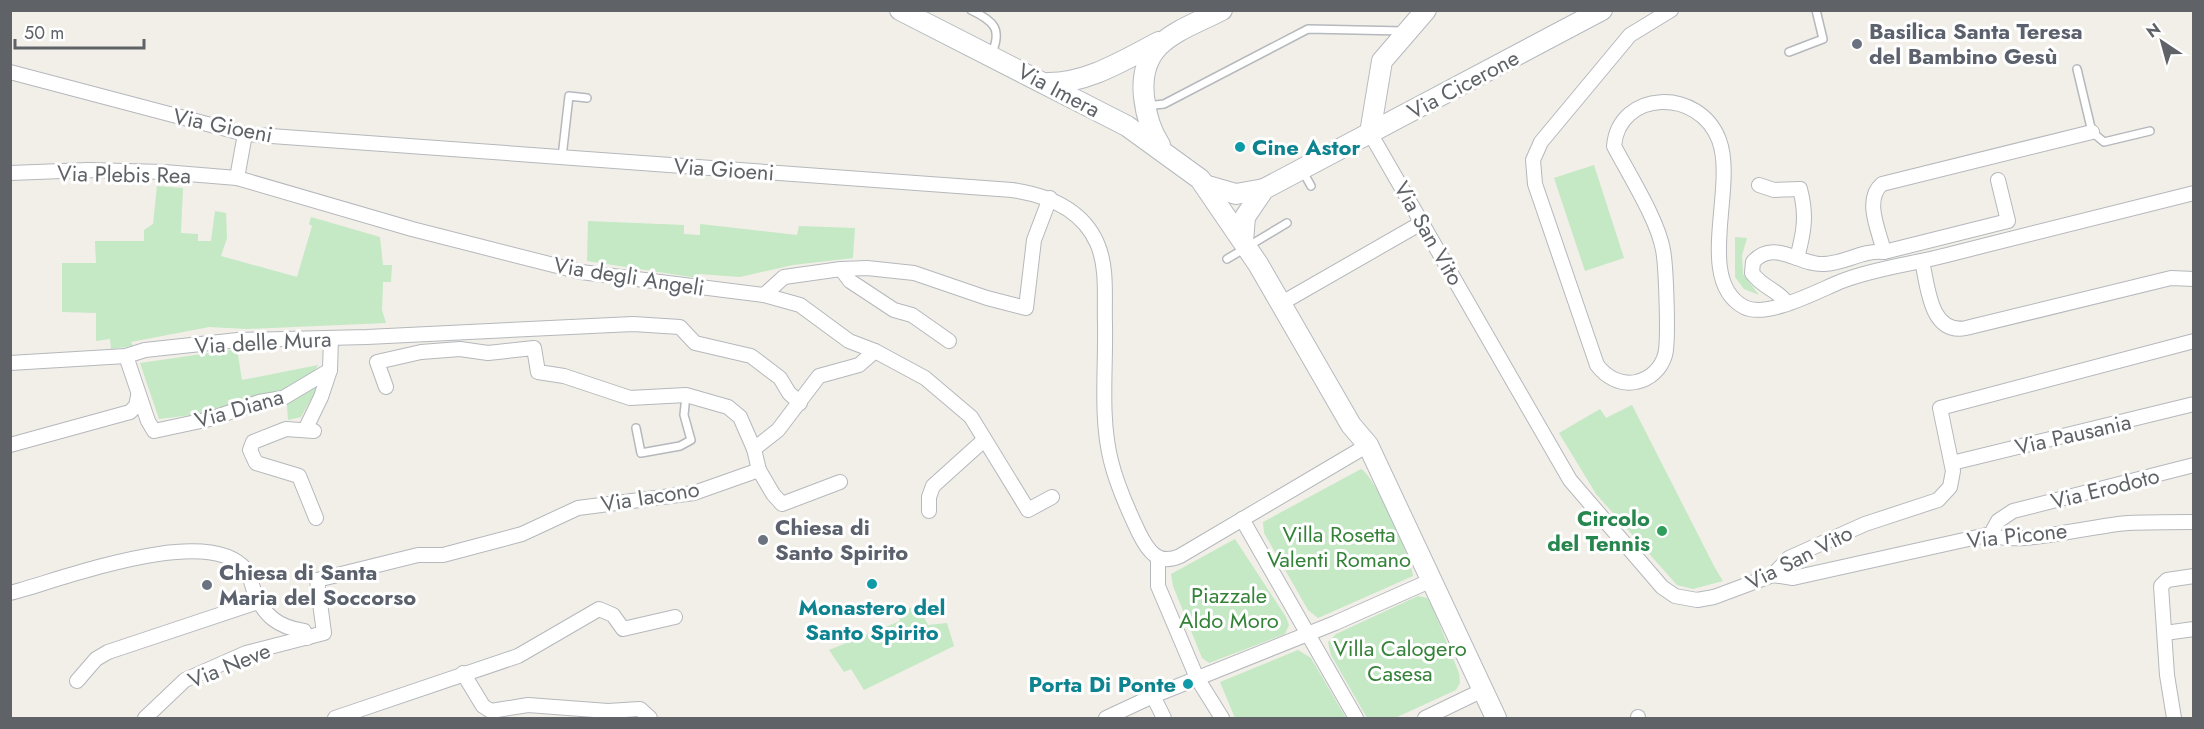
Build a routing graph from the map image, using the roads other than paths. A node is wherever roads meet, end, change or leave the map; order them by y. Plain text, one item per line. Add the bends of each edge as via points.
1 (971, 10) edge
2 (1222, 10) edge
3 (1426, 10) edge
4 (1602, 10) edge
5 (1671, 10) edge
6 (1816, 10) edge
7 (904, 11) edge
8 (1407, 31) junction
9 (1165, 40) junction
10 (1789, 52) dead end
11 (991, 55) junction
12 (2077, 69) dead end
13 (10, 72) edge
14 (1047, 83) junction
15 (587, 98) dead end
16 (1145, 106) junction
17 (2150, 131) dead end
18 (2092, 132) junction
19 (1370, 133) junction
20 (245, 134) junction
21 (1162, 148) junction
22 (562, 157) junction
23 (10, 173) edge
24 (237, 178) junction
25 (1998, 180) dead end
26 (1759, 185) dead end
27 (1208, 186) junction
28 (1264, 189) junction
29 (2193, 193) edge
30 (1050, 198) junction
31 (1423, 222) junction
32 (1287, 223) dead end
33 (1245, 244) junction
34 (1884, 252) junction
35 (1797, 258) junction
36 (1227, 259) dead end
37 (1922, 261) junction
38 (841, 269) junction
39 (2193, 279) edge
40 (764, 295) junction
41 (1787, 303) junction
42 (1280, 304) junction
43 (518, 328) junction
44 (331, 338) junction
45 (949, 341) dead end
46 (2193, 341) edge
47 (519, 348) junction
48 (875, 351) junction
49 (126, 356) junction
50 (10, 363) edge
51 (330, 370) junction
52 (386, 387) dead end
53 (686, 395) junction
54 (138, 396) junction
55 (800, 403) junction
56 (2193, 404) edge
57 (636, 428) dead end
58 (984, 440) junction
59 (1368, 445) junction
60 (10, 446) edge
61 (754, 449) junction
62 (1952, 463) junction
63 (2193, 465) edge
64 (759, 470) junction
65 (840, 482) dead end
66 (1052, 497) dead end
67 (929, 511) dead end
68 (316, 518) dead end
69 (1242, 519) junction
70 (2193, 522) edge
71 (1991, 534) junction
72 (1158, 558) junction
73 (1773, 575) junction
74 (2193, 576) edge
75 (1432, 580) junction
76 (10, 593) edge
77 (258, 602) junction
78 (675, 617) dead end
79 (2193, 629) edge
80 (324, 633) joint
81 (2164, 633) junction
82 (1307, 634) junction
83 (308, 638) junction
84 (463, 673) junction
85 (1197, 678) junction
86 (77, 681) dead end
87 (1482, 690) junction
88 (1153, 696) junction
89 (145, 718) edge
90 (336, 718) edge
91 (650, 718) edge
92 (1106, 718) edge
93 (1164, 718) edge
94 (1222, 718) edge
95 (1356, 718) edge
96 (1425, 718) edge
97 (1496, 718) edge
98 (2174, 718) edge

1 - 11 lane via 990,20 995,30 998,41
2 - 9 main road
3 - 8 main road
4 - 19 main road, Via Cicerone
5 - 41 street via 1630,35 1615,51 1541,141 1533,160 1535,184 1597,365 1609,378 1635,382 1651,376 1665,355 1663,249 1614,146 1626,119 1652,104 1674,102 1697,110 1706,117 1720,141 1725,175 1719,262 1721,280 1731,297 1758,311
6 - 10 lane via 1823,39
7 - 11 main road, Via Imera
8 - 16 lane via 1308,29 1164,104
8 - 19 main road via 1382,61 1378,72
9 - 14 main road via 1096,73 1067,83
9 - 16 main road via 1154,49 1145,66
11 - 14 main road, Via Imera
12 - 18 lane
13 - 20 street, Via Gioeni
14 - 21 main road, Via Imera
15 - 22 lane via 569,96
16 - 21 main road via 1150,127
17 - 18 lane via 2104,142
18 - 34 street via 1882,184 1875,192 1873,204
19 - 28 main road, Via Cicerone via 1324,158 1307,178
19 - 31 street, Via San Vito
20 - 22 street, Via Gioeni
20 - 24 street
21 - 27 main road, Via Imera
22 - 30 street, Via Gioeni via 1012,190
23 - 24 street, Via Plebis Rea via 88,170
24 - 40 street, Via degli Angeli via 412,229 581,272
25 - 34 street via 2008,221
26 - 35 street via 1774,190 1800,189 1806,208
27 - 28 main road via 1236,194
27 - 33 main road
28 - 33 main road via 1245,217
29 - 37 street
30 - 38 street via 1034,240 1026,308 914,273
30 - 72 street, Via Gioeni via 1088,227 1101,256 1106,427 1111,460 1129,513 1144,543
31 - 42 street
31 - 73 street, Via San Vito via 1570,480 1662,587 1675,596 1697,600
32 - 33 lane
33 - 36 lane
33 - 42 main road
34 - 35 street via 1871,251 1824,264
35 - 41 street via 1777,252 1763,253 1753,262 1761,285
37 - 39 street via 1934,312 1941,323 1953,328 2171,278
37 - 41 street via 1850,278
38 - 40 street via 784,277
38 - 45 street via 850,281 894,310 912,315
40 - 48 street, Via degli Angeli via 800,305 849,341
42 - 59 main road via 1351,424
43 - 44 street, Via delle Mura
43 - 47 street
43 - 55 street, Via delle Mura via 633,324 680,327 695,343 751,356 780,378
44 - 49 street, Via delle Mura via 238,339
44 - 51 street, Via Diana
46 - 62 street, Via San Vito via 1940,408
47 - 52 street via 488,354 460,349 421,352 377,362
47 - 53 street via 534,348 538,372 564,376 630,398
48 - 55 street via 859,364 819,376
48 - 58 street, Via degli Angeli via 925,378 971,417
49 - 50 street, Via delle Mura
49 - 54 street
51 - 54 street, Via Diana via 283,398 154,431
51 - 68 street, Via Diana via 310,430 286,429 253,442 250,456 265,467 299,476
53 - 57 lane via 684,415 691,440 680,446 641,453
53 - 61 street via 728,407 740,417
54 - 60 street via 130,412
55 - 61 street via 778,430
56 - 62 street, Via Pausania
58 - 66 street, Via degli Angeli via 1029,510
58 - 67 street via 933,486
59 - 69 street
59 - 75 main road
61 - 64 street
62 - 73 street, Via San Vito via 1950,487 1938,500 1865,524 1789,558
63 - 71 street, Via Erodoto via 2013,511 1998,521
64 - 65 street via 782,504
64 - 80 street, Via Iacono via 694,493 609,502 570,511 522,534 443,555 418,555 317,580
69 - 72 street via 1174,558
69 - 82 street
70 - 71 street, Via Picone via 2127,523 2015,540
71 - 73 street, Via Picone via 1793,578
72 - 85 street via 1158,586
74 - 81 street via 2167,580 2161,586
75 - 82 street
75 - 87 main road
76 - 77 street via 104,565 181,550 226,554 246,571
77 - 83 street via 271,620 304,631
77 - 86 street via 108,652 96,659
78 - 84 street via 623,628 613,615 599,609 518,656
79 - 81 street
80 - 83 street, Via Neve
81 - 98 street
82 - 85 street
82 - 95 street
83 - 89 street, Via Neve via 246,653 185,680
84 - 90 street
84 - 91 street via 483,706 491,711 528,705 640,710
85 - 88 street
85 - 94 street
87 - 96 street
87 - 97 main road
88 - 92 street
88 - 93 street

